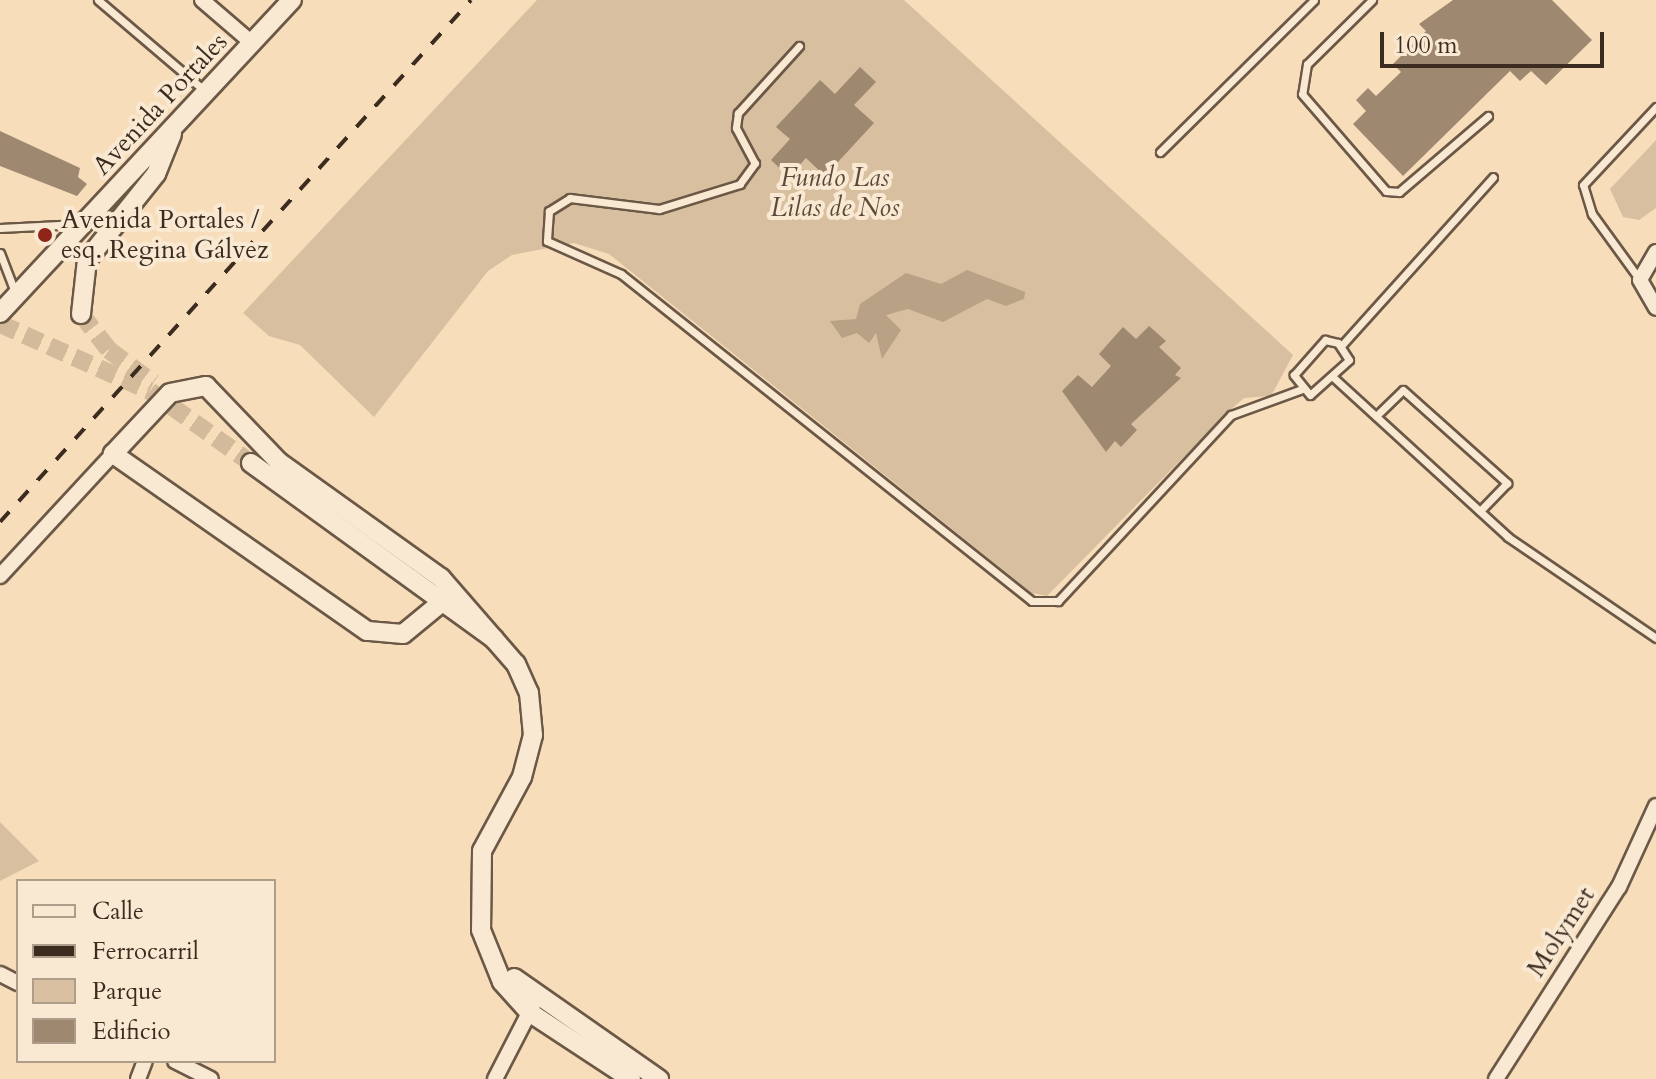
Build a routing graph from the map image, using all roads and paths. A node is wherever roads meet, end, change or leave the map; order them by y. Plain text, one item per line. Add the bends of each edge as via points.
1 (98, 0) edge
2 (202, 0) edge
3 (292, 0) edge
4 (1314, 0) edge
5 (1372, 0) edge
6 (252, 43) junction
7 (799, 46) dead end
8 (206, 92) junction
9 (1656, 107) edge
10 (1488, 116) dead end
11 (175, 125) junction
12 (1160, 152) dead end
13 (1493, 177) dead end
14 (81, 225) junction
15 (0, 228) edge
16 (1656, 252) edge
17 (0, 253) edge
18 (1640, 280) junction
19 (8, 296) edge
20 (1656, 308) edge
21 (0, 313) edge
22 (81, 314) tunnel mouth
23 (1341, 346) junction
24 (1334, 378) junction
25 (1302, 389) junction
26 (1376, 416) junction
27 (113, 454) junction
28 (251, 463) tunnel mouth
29 (1480, 511) junction
30 (0, 576) edge
31 (442, 602) junction
32 (1656, 638) edge
33 (494, 639) junction
34 (1656, 806) edge
35 (533, 1006) junction
36 (179, 1063) edge
37 (211, 1079) edge
38 (495, 1079) edge
39 (631, 1079) edge
40 (659, 1079) edge
41 (1496, 1079) edge

1 - 8 lane
2 - 6 street
3 - 6 main road, Avenida Portales
4 - 12 lane
5 - 10 lane via 1307,64 1302,94 1386,191 1399,192
6 - 8 main road, Avenida Portales
7 - 25 lane via 738,113 736,128 755,163 740,184 659,209 570,198 549,211 547,241 621,274 1032,601 1058,601 1231,415
8 - 11 main road, Avenida Portales
9 - 18 lane via 1583,185 1592,214
11 - 14 main road, Avenida Portales
11 - 22 main road via 156,174 87,260
13 - 23 lane
14 - 15 lane
14 - 19 main road, Avenida Portales
16 - 18 street
17 - 19 lane
18 - 20 street
19 - 21 main road, Avenida Portales
23 - 24 lane via 1349,360
23 - 25 lane via 1325,340 1297,370
24 - 25 lane via 1316,395
24 - 26 lane
26 - 29 lane
26 - 29 lane via 1403,390 1507,483
27 - 30 street
27 - 31 main road via 367,631 403,634
27 - 33 main road via 170,393 190,385 215,390 279,462 441,578
28 - 31 main road
29 - 32 lane via 1588,598
31 - 33 main road
33 - 35 main road via 523,678 534,721 522,777 479,867 476,904 490,954
34 - 41 street, Molymet via 1619,887
35 - 38 street
35 - 39 main road
35 - 40 main road
36 - 37 street

